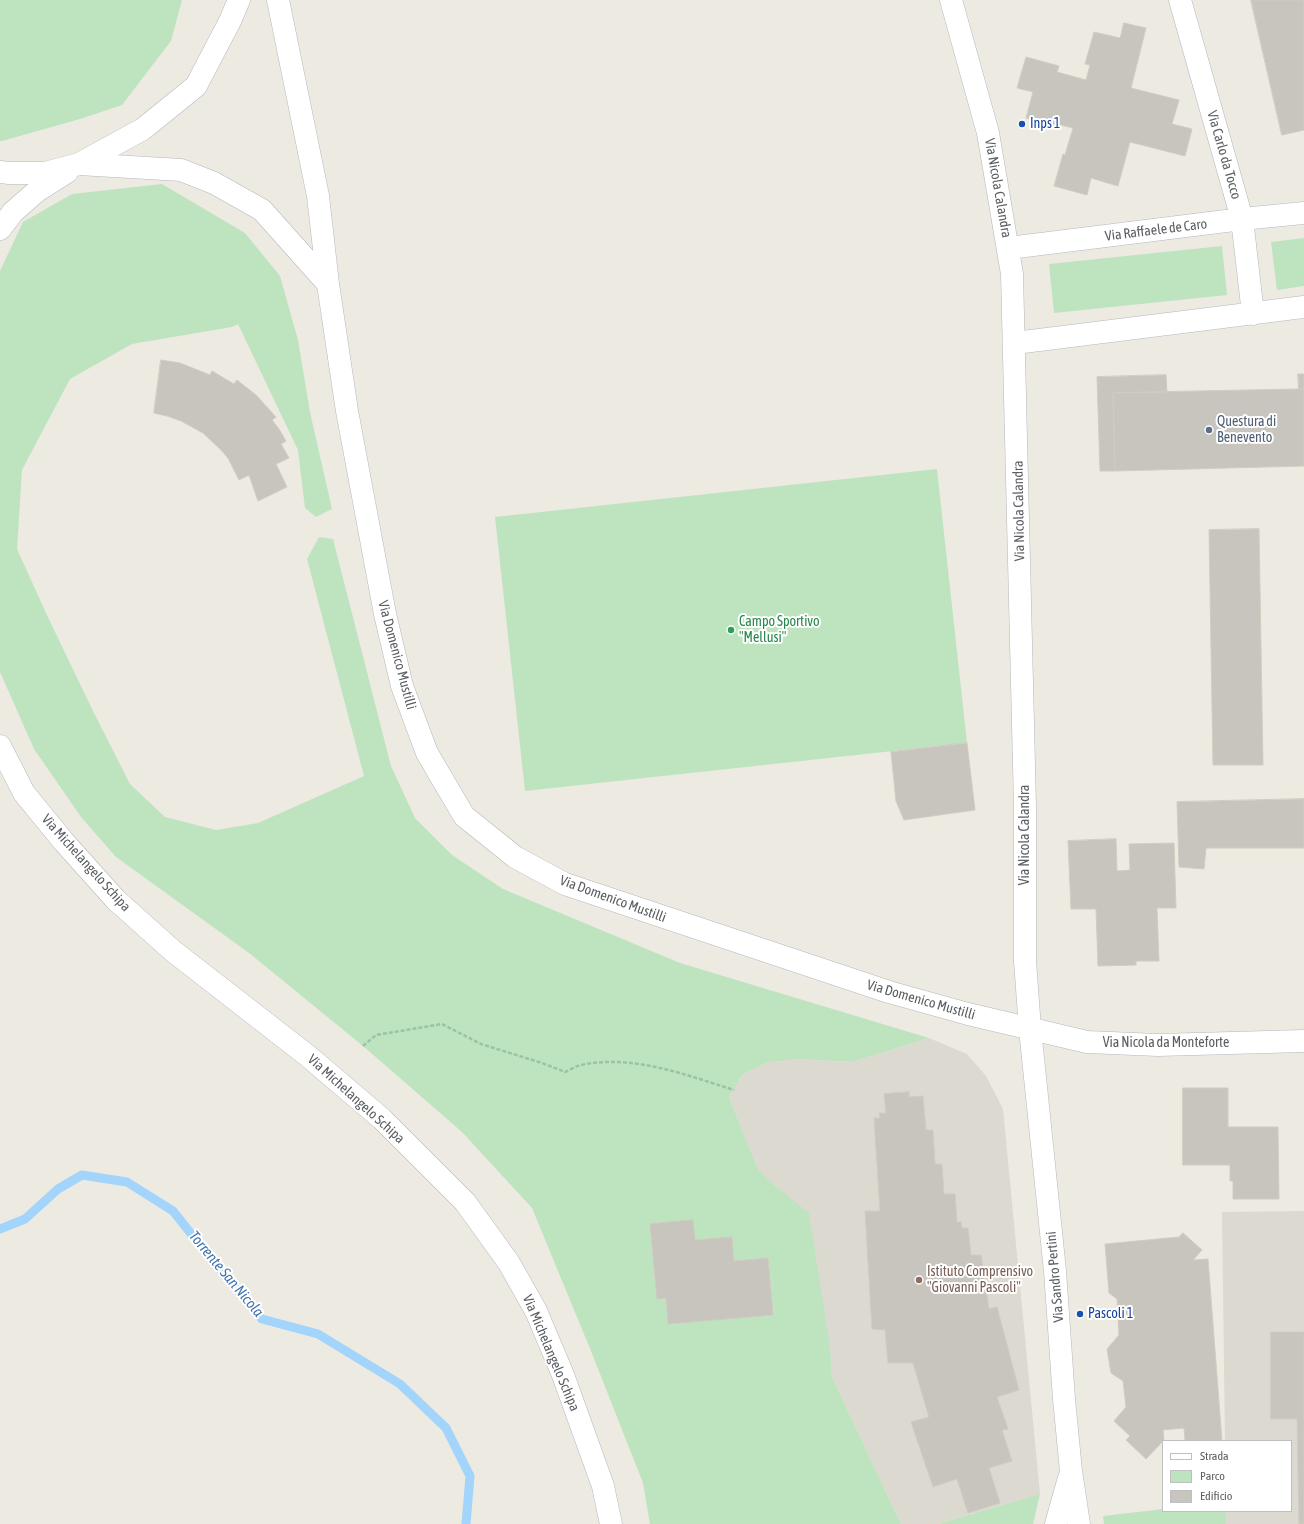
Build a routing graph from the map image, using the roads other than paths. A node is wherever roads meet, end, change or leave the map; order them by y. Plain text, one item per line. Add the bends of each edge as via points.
1 (239, 0) edge
2 (278, 0) edge
3 (951, 0) edge
4 (1180, 0) edge
5 (79, 164) junction
6 (0, 172) edge
7 (1304, 213) edge
8 (1242, 219) junction
9 (0, 229) edge
10 (1009, 248) junction
11 (328, 284) junction
12 (1304, 308) edge
13 (1253, 314) junction
14 (1015, 343) junction
15 (0, 746) edge
16 (1030, 1029) junction
17 (1304, 1041) edge
18 (1071, 1471) junction
19 (611, 1524) edge
20 (1056, 1524) edge
21 (1079, 1524) edge

1 - 5 street via 196,86 143,130
2 - 11 street, Via Domenico Mustilli via 318,196
3 - 10 street, Via Nicola Calandra via 988,133
4 - 8 street, Via Carlo da Tocco
5 - 6 street via 45,173
5 - 9 street via 37,191 13,212
5 - 11 street via 181,170 214,183 262,210
7 - 8 street, Via Raffaele de Caro
8 - 10 street, Via Raffaele de Caro
8 - 13 street, Via Carlo da Tocco
10 - 14 street, Via Nicola Calandra
11 - 16 street, Via Domenico Mustilli via 347,411 385,614 402,686 427,753 464,816 515,857 565,884 889,992
12 - 13 street
13 - 14 street
14 - 16 street, Via Nicola Calandra via 1025,806 1025,961
15 - 19 street, Via Michelangelo Schipa via 24,793 116,900 173,951 308,1056 382,1119 465,1202 509,1263 536,1311 563,1375 603,1486
16 - 17 street, Via Nicola da Monteforte via 1095,1043 1158,1045
16 - 18 street, Via Sandro Pertini via 1055,1271
18 - 20 street
18 - 21 street, Via Sandro Pertini

